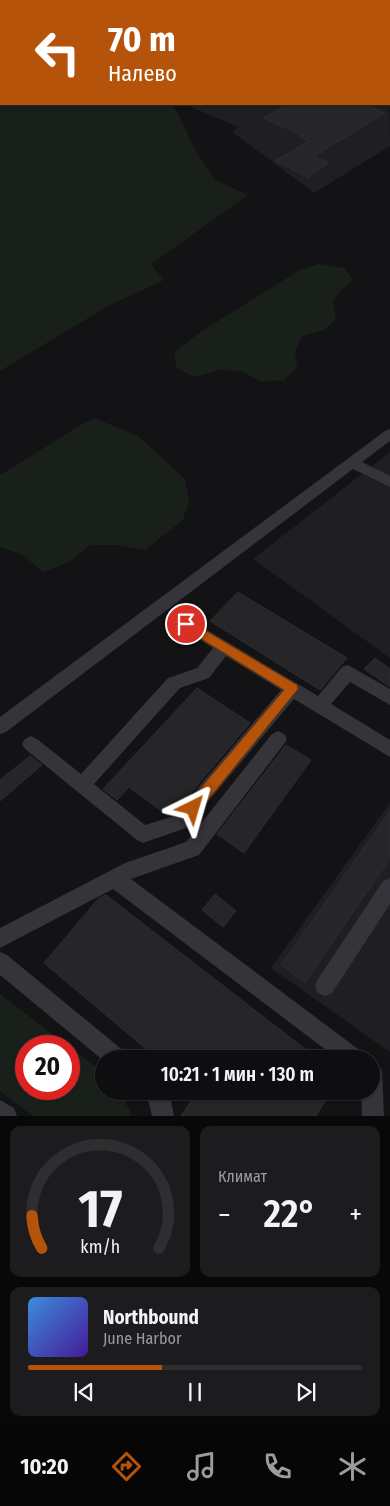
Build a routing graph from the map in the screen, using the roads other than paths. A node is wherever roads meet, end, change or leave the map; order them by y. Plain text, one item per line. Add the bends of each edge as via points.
1 (390, 434) edge
2 (352, 463) junction
3 (390, 482) edge
4 (186, 624) dead end
5 (224, 647) junction
6 (292, 689) junction
7 (390, 698) edge
8 (319, 706) junction
9 (0, 727) edge
10 (278, 739) dead end
11 (31, 744) dead end
12 (390, 750) edge
13 (82, 785) junction
14 (114, 878) junction
15 (390, 887) edge
16 (0, 938) edge
17 (0, 962) edge
18 (325, 986) dead end
19 (107, 1050) edge
20 (343, 1050) edge
21 (160, 1100) edge
22 (372, 1100) edge
23 (0, 1111) edge
24 (6, 1116) edge
25 (163, 1116) edge
26 (373, 1116) edge

1 - 2 street
2 - 3 street
2 - 9 street
4 - 5 street
5 - 6 street
5 - 13 street via 203,673 174,683
6 - 8 street
6 - 13 street via 180,822 142,834
7 - 8 street via 348,672
8 - 12 street
10 - 14 street via 192,849
11 - 13 street
14 - 16 street
14 - 20 street
15 - 18 street
17 - 19 street
21 - 25 street
22 - 26 street
23 - 24 street

